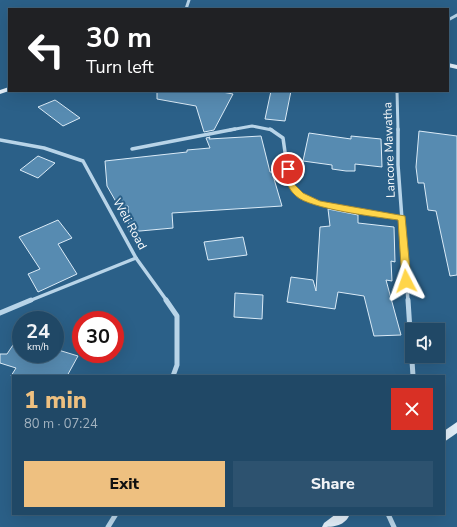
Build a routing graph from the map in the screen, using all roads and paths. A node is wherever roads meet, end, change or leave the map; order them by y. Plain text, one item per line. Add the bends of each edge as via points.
1 (397, 92) edge
2 (0, 140) edge
3 (132, 149) dead end
4 (402, 218) junction
5 (136, 258) junction
6 (0, 313) edge
7 (174, 375) edge
8 (413, 375) edge
9 (457, 427) edge
10 (445, 436) edge
11 (115, 515) edge
12 (344, 515) edge
13 (388, 515) edge
14 (108, 527) edge
15 (328, 527) edge
16 (394, 527) edge

1 - 4 street, Lancore Mawatha
2 - 5 street, Weli Road via 44,148 83,161
3 - 4 street via 252,126 270,129 283,138 290,184 300,195 318,203
4 - 8 street, Lancore Mawatha
5 - 6 street
5 - 7 street, Weli Road via 177,316 178,365
9 - 10 street
11 - 14 street
12 - 15 street
13 - 16 street

